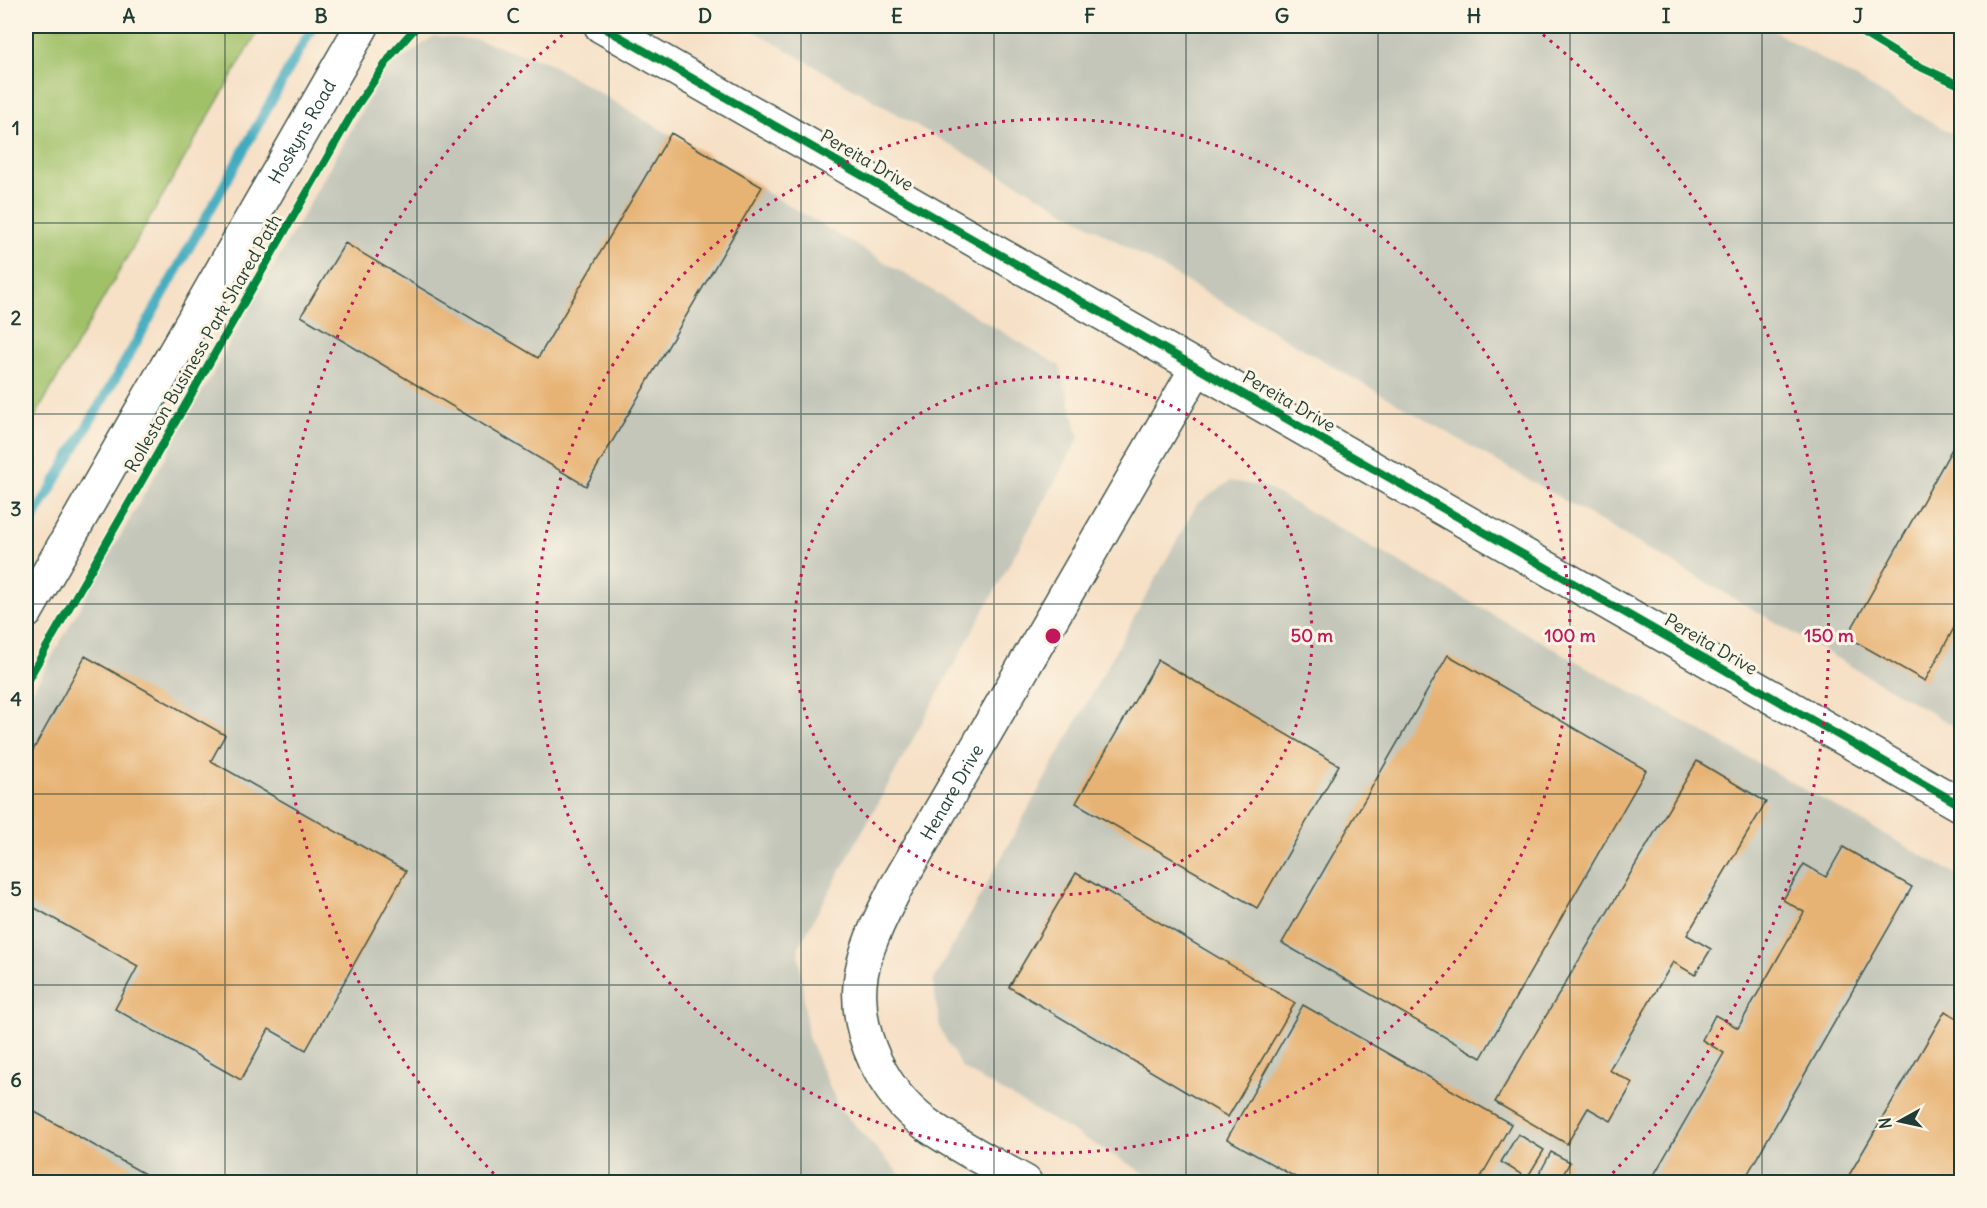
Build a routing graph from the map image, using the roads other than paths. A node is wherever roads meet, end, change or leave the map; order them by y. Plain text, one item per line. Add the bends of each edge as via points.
1 (362, 26) edge
2 (601, 26) edge
3 (1198, 366) junction
4 (26, 612) edge
5 (1962, 806) edge
6 (1025, 1182) edge

1 - 4 street, Hoskyns Road
2 - 3 street, Pereita Drive
3 - 5 street, Pereita Drive
3 - 6 street, Henare Drive via 895,890 868,951 860,984 861,1015 881,1076 925,1123

